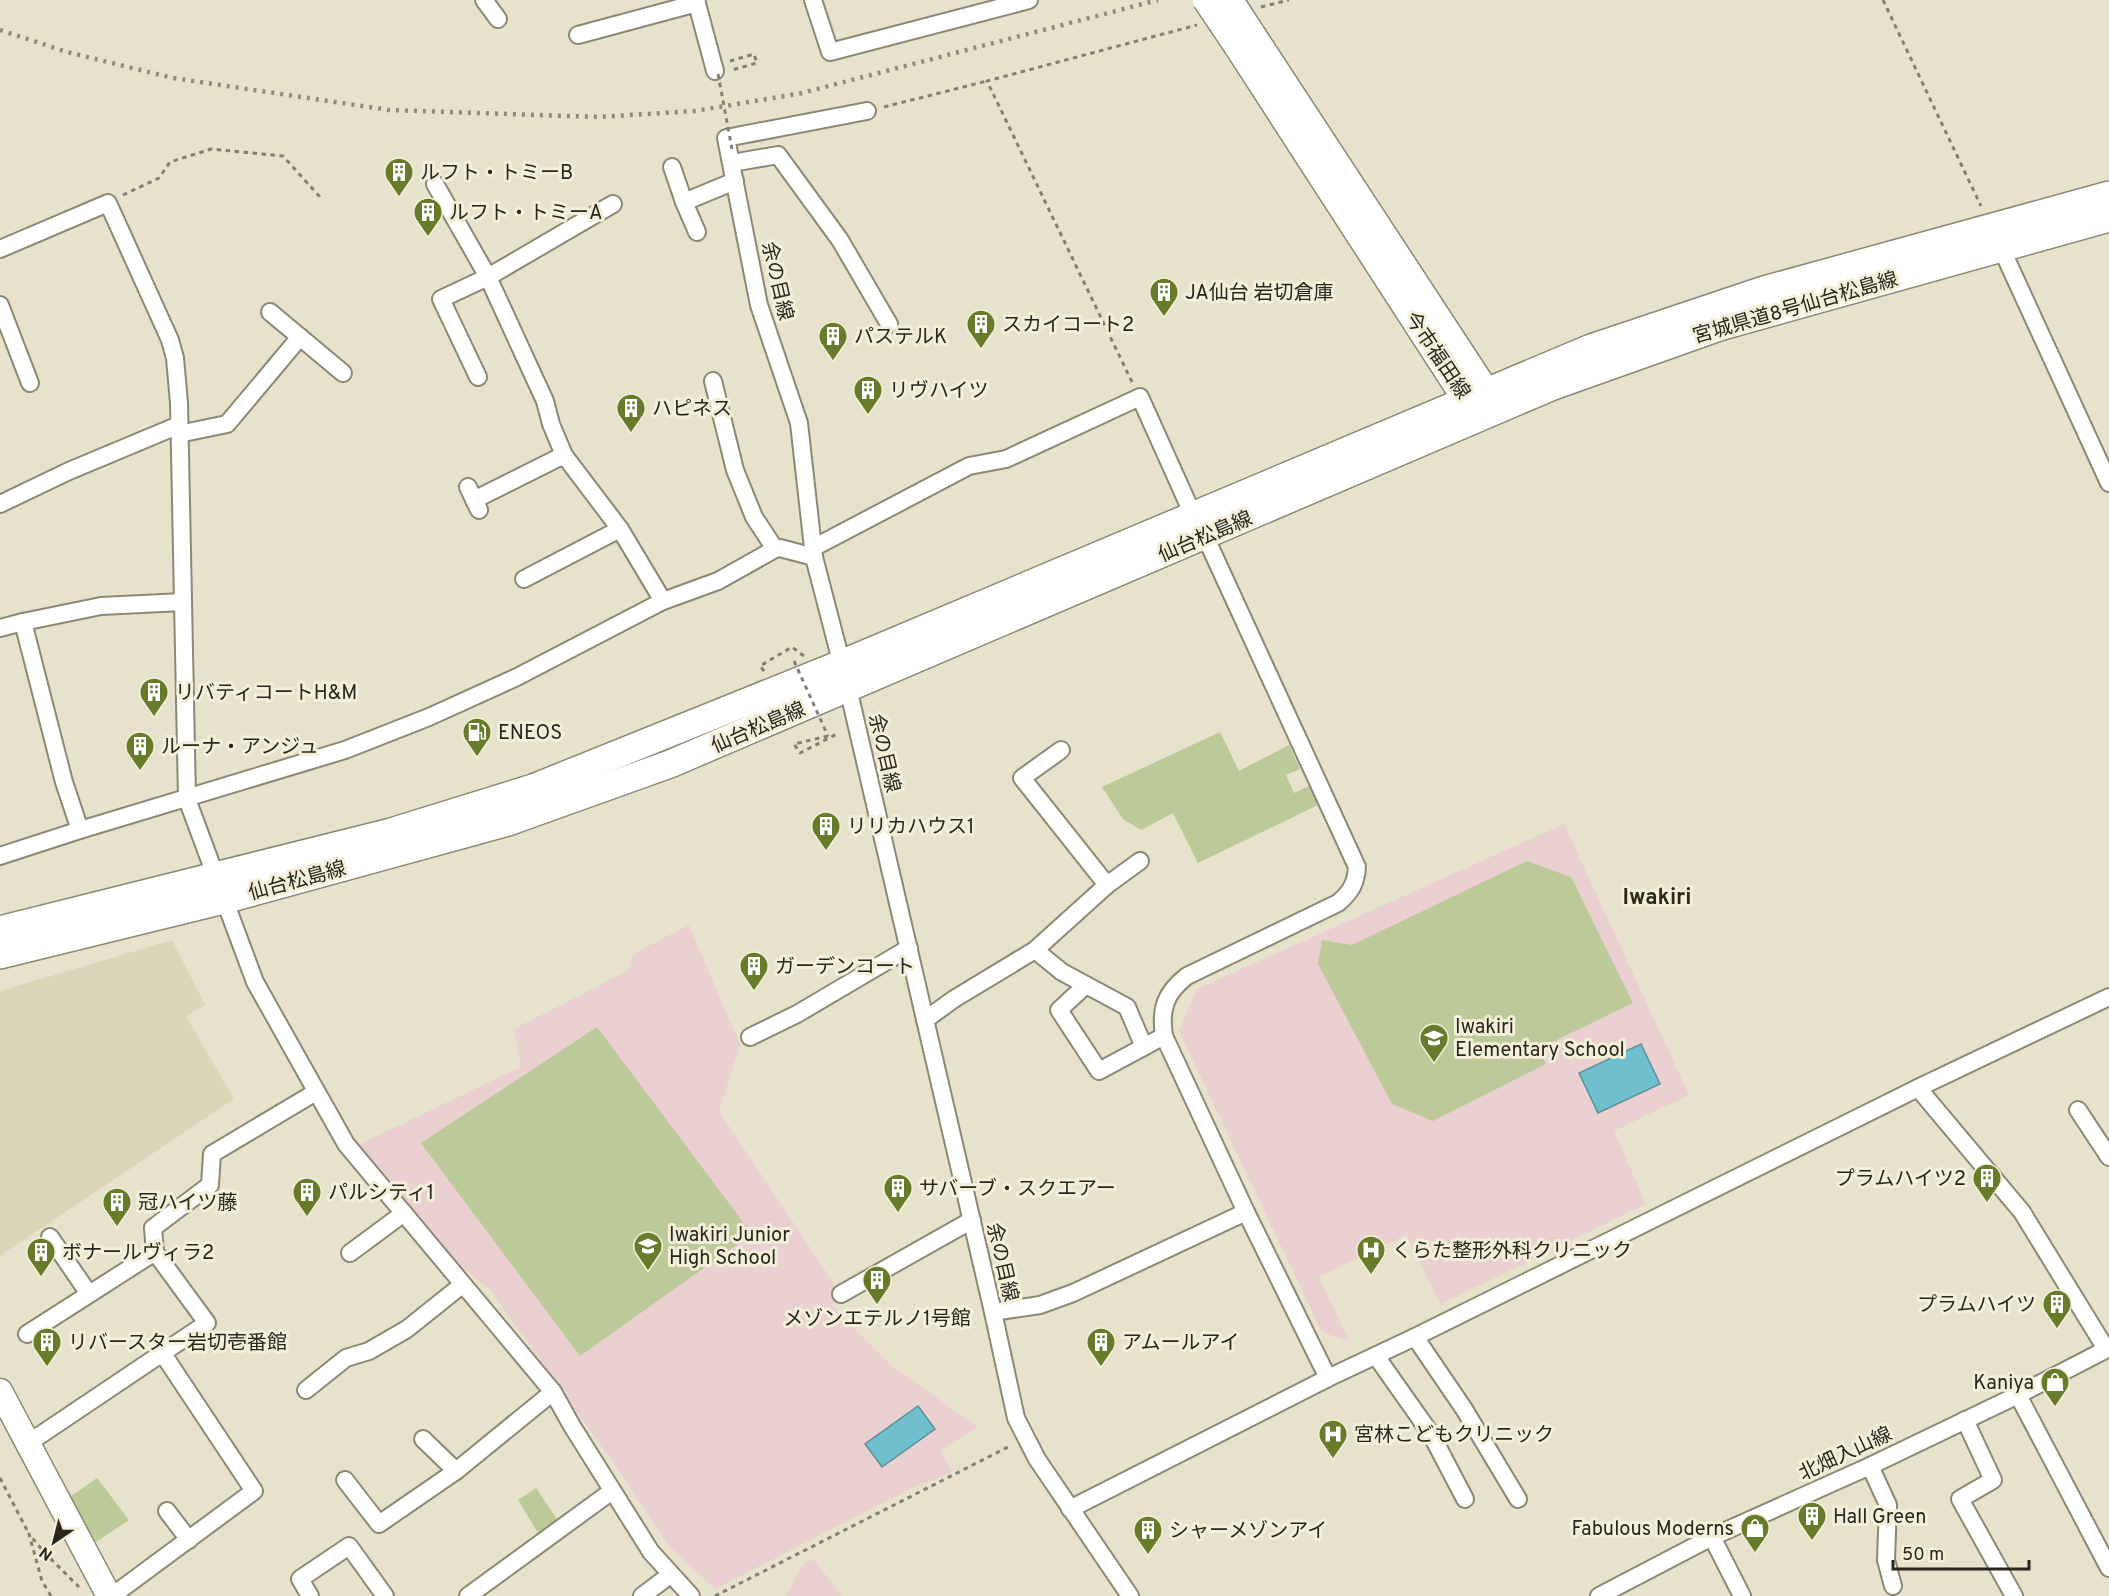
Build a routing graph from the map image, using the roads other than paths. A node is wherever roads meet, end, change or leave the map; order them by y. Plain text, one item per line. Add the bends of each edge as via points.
1 (484, 0) edge
2 (813, 0) edge
3 (1029, 0) edge
4 (1205, 0) edge
5 (1231, 0) edge
6 (697, 2) edge
7 (498, 19) dead end
8 (578, 35) dead end
9 (1245, 41) junction
10 (719, 71) road end
11 (867, 111) road end
12 (732, 156) junction
13 (672, 167) dead end
14 (735, 181) junction
15 (435, 184) dead end
16 (2109, 195) edge
17 (684, 202) junction
18 (613, 204) dead end
19 (2109, 218) edge
20 (697, 232) dead end
21 (1996, 237) junction
22 (0, 249) edge
23 (488, 277) junction
24 (0, 305) edge
25 (270, 312) dead end
26 (889, 324) dead end
27 (300, 337) junction
28 (343, 374) dead end
29 (478, 376) dead end
30 (713, 381) dead end
31 (30, 383) dead end
32 (1479, 402) junction
33 (179, 430) junction
34 (564, 455) junction
35 (2109, 483) edge
36 (474, 499) dead end
37 (0, 504) edge
38 (1199, 526) junction
39 (620, 529) junction
40 (775, 549) junction
41 (813, 552) junction
42 (524, 579) dead end
43 (663, 601) junction
44 (183, 602) junction
45 (23, 622) junction
46 (0, 628) edge
47 (845, 676) junction
48 (1061, 750) dead end
49 (187, 799) junction
50 (80, 830) junction
51 (0, 856) edge
52 (1140, 861) dead end
53 (1107, 885) junction
54 (220, 888) junction
55 (0, 930) edge
56 (909, 948) junction
57 (1035, 950) junction
58 (0, 955) edge
59 (1086, 985) junction
60 (2109, 997) edge
61 (925, 1020) junction
62 (1164, 1036) junction
63 (750, 1037) dead end
64 (1144, 1047) junction
65 (1918, 1088) junction
66 (316, 1092) junction
67 (2078, 1110) dead end
68 (2109, 1157) edge
69 (1246, 1212) junction
70 (404, 1213) junction
71 (972, 1220) junction
72 (50, 1237) dead end
73 (155, 1252) junction
74 (350, 1253) dead end
75 (462, 1285) junction
76 (89, 1294) junction
77 (841, 1294) dead end
78 (993, 1312) junction
79 (27, 1334) dead end
80 (1415, 1337) junction
81 (2107, 1348) edge
82 (163, 1354) junction
83 (1376, 1356) junction
84 (1328, 1378) junction
85 (306, 1389) dead end
86 (0, 1391) edge
87 (553, 1392) junction
88 (2018, 1395) junction
89 (1965, 1420) junction
90 (423, 1439) dead end
91 (27, 1444) junction
92 (1870, 1466) junction
93 (456, 1471) junction
94 (345, 1480) dead end
95 (612, 1491) junction
96 (1465, 1499) dead end
97 (1518, 1499) dead end
98 (1070, 1509) junction
99 (167, 1511) dead end
100 (1712, 1537) junction
101 (189, 1540) junction
102 (2109, 1568) edge
103 (670, 1575) junction
104 (1893, 1586) dead end
105 (102, 1595) edge
106 (310, 1596) edge
107 (385, 1596) edge
108 (468, 1596) edge
109 (642, 1596) edge
110 (691, 1596) edge
111 (1130, 1596) edge
112 (1599, 1596) edge
113 (1742, 1596) edge
114 (2014, 1596) edge

1 - 7 street
2 - 3 street via 830,52
4 - 9 main road, 今市福田線, bridge
5 - 9 main road, 今市福田線, bridge
6 - 8 street
6 - 10 street
9 - 32 main road, 今市福田線
11 - 12 street, 余の目線 via 726,138
12 - 14 street, 余の目線
12 - 26 street via 778,155 840,240
13 - 17 street
14 - 17 street
14 - 41 street, 余の目線 via 759,305 800,423
15 - 23 street
16 - 21 main road, 宮城県道8号仙台松島線
17 - 20 street
18 - 23 street
19 - 21 main road, 宮城県道8号仙台松島線
21 - 32 main road, 宮城県道8号仙台松島線 via 1764,290 1591,348
21 - 35 street
22 - 33 street via 108,203 170,340 180,403
23 - 29 street via 441,299
23 - 34 street via 546,401
24 - 31 street
25 - 27 street
27 - 28 street
27 - 33 street via 227,424
30 - 40 street via 735,470 754,517
32 - 38 main road, 仙台松島線
33 - 37 street via 69,471
33 - 44 street
34 - 36 street
34 - 39 street
38 - 41 street via 1140,397 1006,459 969,466
38 - 47 main road, 仙台松島線
38 - 62 street via 1357,867 1356,881 1338,903 1186,976 1173,987 1165,1003
39 - 42 street
39 - 43 street
40 - 41 street
40 - 43 street via 718,581
41 - 47 street, 余の目線
43 - 49 street via 517,677 429,717 345,750
44 - 45 street via 101,606
44 - 49 street
45 - 46 street
45 - 50 street via 64,783
47 - 54 main road, 仙台松島線 via 533,789
47 - 56 street, 余の目線
48 - 53 street via 1022,778
49 - 50 street
49 - 54 street
50 - 51 street
52 - 53 street
53 - 57 street
54 - 55 main road, 仙台松島線
54 - 58 main road, 仙台松島線
54 - 66 street via 255,982
56 - 61 street, 余の目線
56 - 63 street
57 - 59 street
57 - 61 street
59 - 64 street via 1126,1007
59 - 64 street via 1059,1010 1099,1071
60 - 65 street
61 - 71 street, 余の目線
62 - 64 street
62 - 69 street
65 - 80 street
65 - 81 street via 2022,1212
66 - 70 street via 346,1144
66 - 73 street via 212,1154 210,1185 153,1228
67 - 68 street
69 - 78 street via 1073,1293 1040,1305
69 - 84 street
70 - 74 street
70 - 75 street
71 - 77 street
71 - 78 street, 余の目線
72 - 76 street
73 - 76 street
73 - 82 street via 207,1323
75 - 85 street via 407,1329 369,1351 346,1358
75 - 87 street
76 - 79 street
78 - 98 street, 余の目線 via 1016,1418
80 - 83 street
80 - 97 street
81 - 88 street, 北畑入山線
82 - 91 street
82 - 101 street via 254,1491
83 - 84 street
83 - 96 street via 1431,1434
84 - 98 street
86 - 91 main road
87 - 93 street
87 - 95 street
88 - 89 street, 北畑入山線
88 - 102 street
89 - 92 street, 北畑入山線
89 - 114 street via 1994,1480 1960,1499
90 - 93 street
91 - 105 main road
92 - 100 street, 北畑入山線
92 - 104 street via 1888,1505 1887,1560
93 - 94 street via 379,1524
95 - 103 street
95 - 108 street
98 - 111 street, 余の目線
99 - 101 street
100 - 112 street, 北畑入山線
100 - 113 street
101 - 105 street
103 - 109 street
103 - 110 street
106 - 107 street via 300,1579 349,1546

